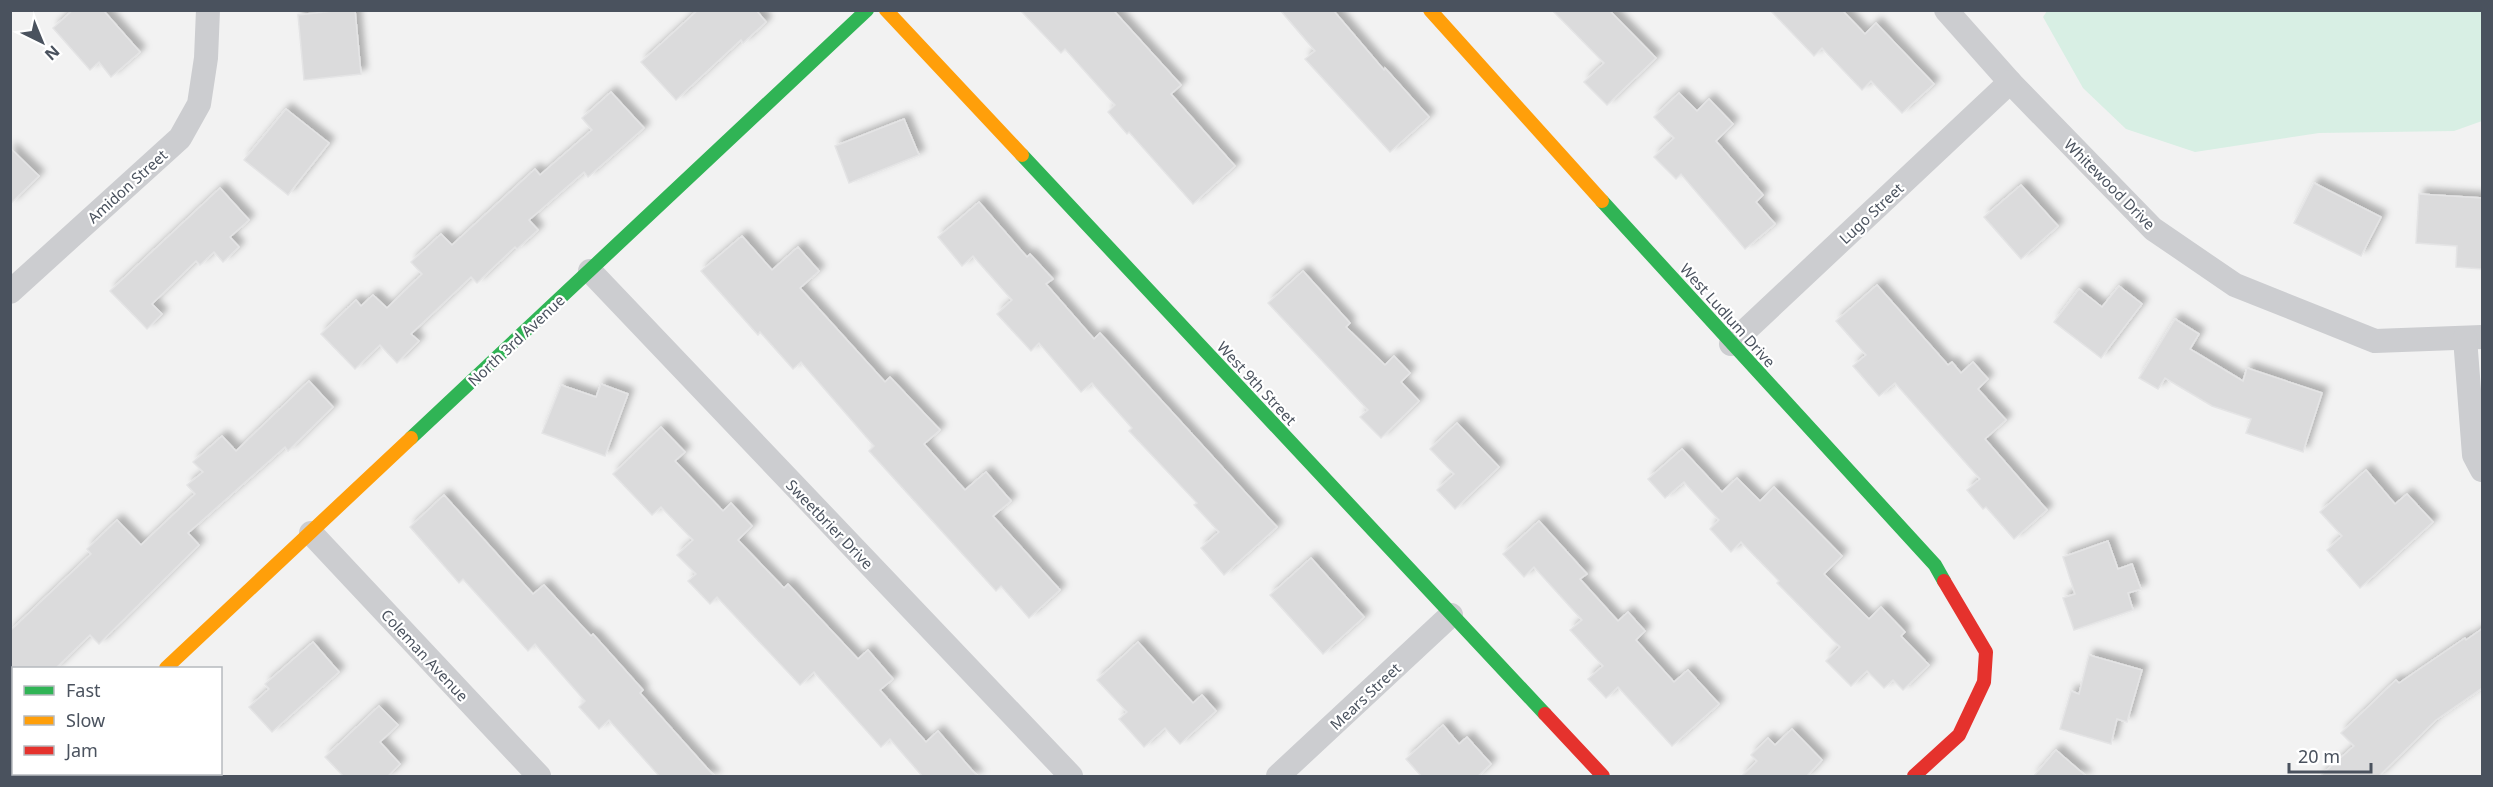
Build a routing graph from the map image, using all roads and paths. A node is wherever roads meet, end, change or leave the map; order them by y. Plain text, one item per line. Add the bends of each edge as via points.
1 (208, 10) edge
2 (867, 10) edge
3 (886, 10) edge
4 (1430, 10) edge
5 (1946, 10) edge
6 (2010, 82) junction
7 (590, 271) junction
8 (10, 292) edge
9 (2474, 338) edge
10 (1731, 344) junction
11 (2482, 470) edge
12 (311, 533) junction
13 (1451, 615) junction
14 (168, 667) edge
15 (539, 777) edge
16 (1071, 777) edge
17 (1278, 777) edge
18 (1603, 777) edge
19 (1914, 777) edge

1 - 8 street, Amidon Street via 199,104 180,138
2 - 7 street, North 3rd Avenue
3 - 13 street, West 9th Street
4 - 10 street, West Ludlum Drive
5 - 6 street, Whitewood Drive
6 - 9 street, Whitewood Drive via 2153,229 2235,285 2374,341
6 - 10 street, Lugo Street
7 - 12 street, North 3rd Avenue
7 - 16 street, Sweetbrier Drive
9 - 11 street via 2474,455
10 - 19 street, West Ludlum Drive via 1935,565 1986,652 1984,682 1959,735
12 - 14 street, North 3rd Avenue
12 - 15 street, Coleman Avenue
13 - 17 street, Mears Street
13 - 18 street, West 9th Street

